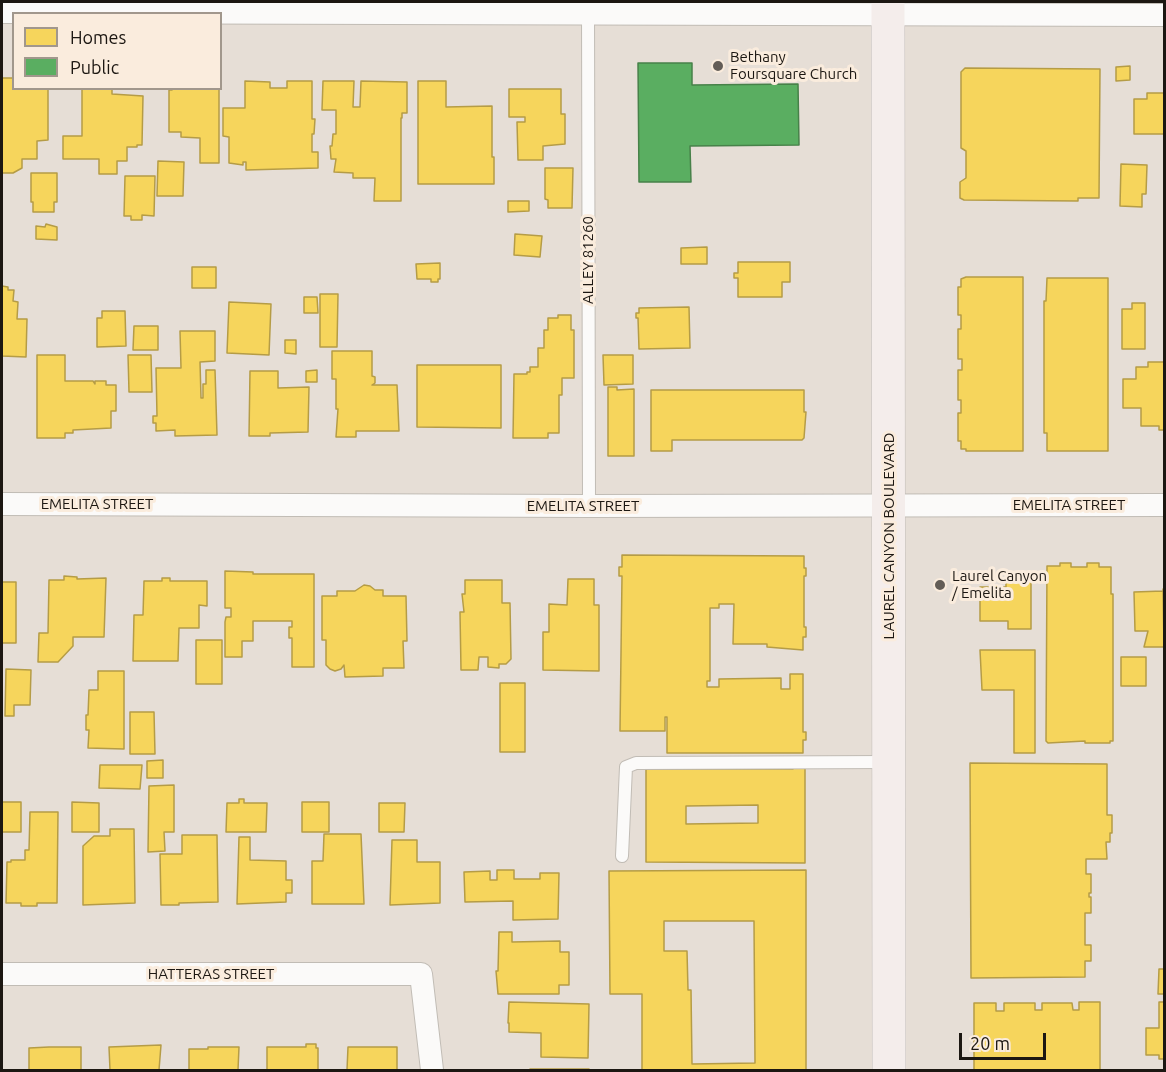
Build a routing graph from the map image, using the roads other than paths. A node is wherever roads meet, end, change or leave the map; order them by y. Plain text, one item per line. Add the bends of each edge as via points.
1 (888, 7) edge
2 (588, 8) edge
3 (2, 12) edge
4 (1164, 15) edge
5 (2, 504) edge
6 (889, 505) junction
7 (1164, 505) edge
8 (588, 506) junction
9 (889, 762) junction
10 (622, 856) dead end
11 (2, 974) edge
12 (432, 1071) edge
13 (889, 1071) edge

1 - 2 street
1 - 4 street
1 - 6 main road, LAUREL CANYON BOULEVARD
2 - 3 street
2 - 8 lane, ALLEY 81260
5 - 8 street, EMELITA STREET
6 - 7 street, EMELITA STREET
6 - 8 street, EMELITA STREET
6 - 9 main road, LAUREL CANYON BOULEVARD
9 - 10 lane via 636,763 626,767
9 - 13 main road, LAUREL CANYON BOULEVARD
11 - 12 street, HATTERAS STREET via 421,974

